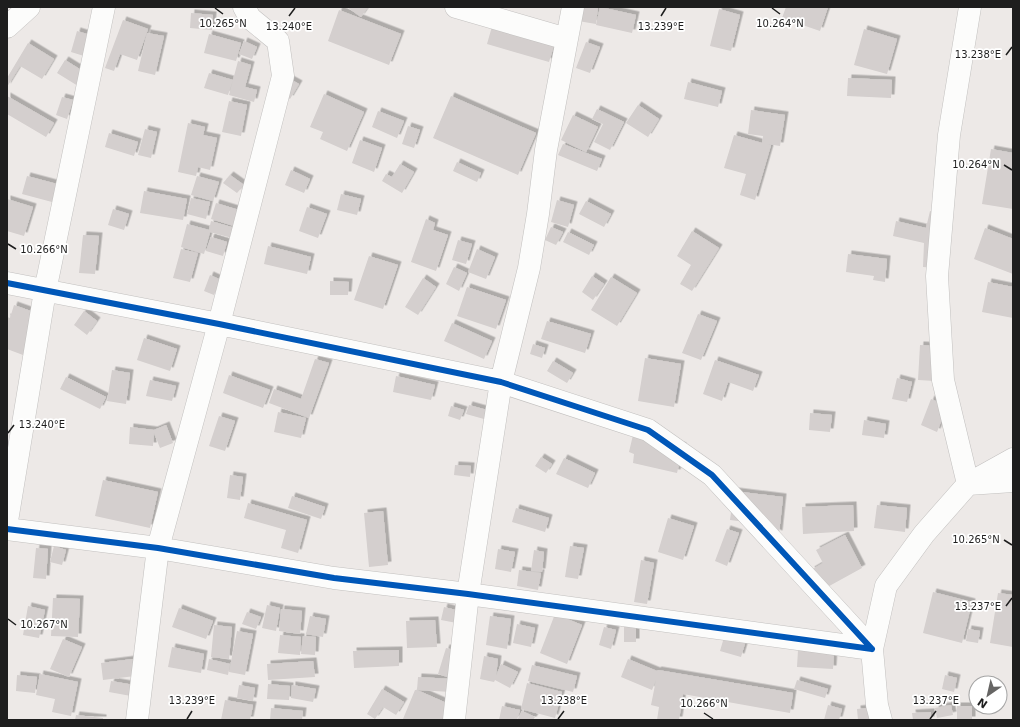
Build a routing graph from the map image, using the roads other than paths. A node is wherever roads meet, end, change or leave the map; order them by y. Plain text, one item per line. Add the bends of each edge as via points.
1 (29, 7) edge
2 (104, 7) edge
3 (244, 7) edge
4 (456, 7) edge
5 (573, 7) edge
6 (970, 7) edge
7 (7, 27) edge
8 (567, 40) junction
9 (7, 284) edge
10 (45, 291) junction
11 (219, 324) junction
12 (501, 382) junction
13 (1013, 458) edge
14 (1013, 481) edge
15 (968, 484) junction
16 (7, 521) edge
17 (7, 529) edge
18 (158, 548) junction
19 (468, 594) junction
20 (872, 649) junction
21 (137, 720) edge
22 (454, 720) edge
23 (881, 720) edge

1 - 7 street
2 - 10 street
3 - 11 street via 250,18 278,42 283,76
4 - 8 street
5 - 8 street
6 - 15 street via 949,135 937,276 943,380
8 - 12 street via 546,150 529,268
9 - 10 street
10 - 11 street
10 - 16 street
11 - 12 street
11 - 18 street
12 - 19 street
12 - 20 street via 648,430 712,475
13 - 15 street
14 - 15 street
15 - 20 street via 924,534 886,586
17 - 18 street
18 - 19 street via 334,578
18 - 21 street
19 - 20 street
19 - 22 street
20 - 23 street via 877,705

